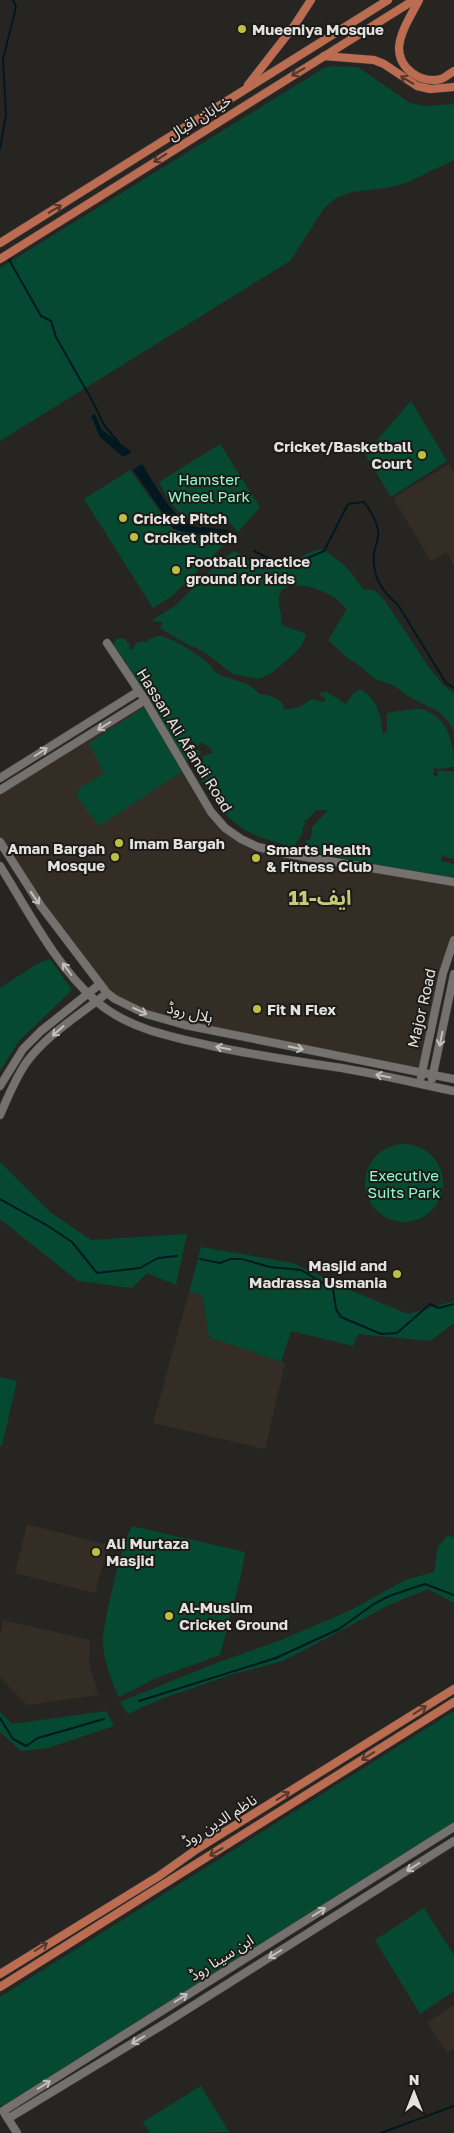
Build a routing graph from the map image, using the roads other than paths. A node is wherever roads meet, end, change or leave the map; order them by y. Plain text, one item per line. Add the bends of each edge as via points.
1 (311, 0) edge
2 (388, 0) edge
3 (414, 0) edge
4 (419, 0) edge
5 (324, 56) junction
6 (454, 70) edge
7 (454, 87) edge
8 (246, 88) junction
9 (185, 126) junction
10 (193, 138) junction
11 (0, 243) edge
12 (0, 259) edge
13 (107, 643) dead end
14 (139, 691) junction
15 (145, 700) junction
16 (0, 778) edge
17 (0, 790) edge
18 (0, 842) edge
19 (0, 866) edge
20 (454, 882) edge
21 (454, 940) edge
22 (454, 974) edge
23 (100, 984) junction
24 (107, 992) junction
25 (90, 994) junction
26 (96, 1001) junction
27 (421, 1072) junction
28 (434, 1075) junction
29 (454, 1079) edge
30 (421, 1084) junction
31 (0, 1086) edge
32 (431, 1086) junction
33 (454, 1091) edge
34 (0, 1115) edge
35 (454, 1689) edge
36 (454, 1702) edge
37 (454, 1827) edge
38 (230, 1829) junction
39 (237, 1839) junction
40 (454, 1841) edge
41 (159, 1876) junction
42 (164, 1884) junction
43 (0, 1974) edge
44 (0, 1987) edge
45 (1, 2109) edge
46 (8, 2118) junction
47 (18, 2133) edge

1 - 8 main road
2 - 8 main road, خیابان اقبال
3 - 5 main road, خیابان اقبال
4 - 6 main road via 401,37 402,61 410,72 426,79 441,79
7 -> 5 main road via 430,89 418,86 374,60
5 -> 10 main road, خیابان اقبال
8 - 9 main road, خیابان اقبال
9 - 10 main road
11 -> 9 main road, خیابان اقبال
10 -> 12 main road, خیابان اقبال
13 - 14 street, Hassan Ali Afandi Road
14 - 15 street, Hassan Ali Afandi Road
16 -> 14 street
15 -> 17 street
15 - 20 street, Hassan Ali Afandi Road via 211,812 241,839 288,854
18 -> 23 street, ہلال روڈ via 26,884
25 -> 19 street, ہلال روڈ via 53,951
21 - 27 street, Major Road via 443,973
22 -> 28 street, Major Road
23 - 24 street, ہلال روڈ
23 - 25 street
24 - 26 street
24 -> 27 street, ہلال روڈ via 115,999 159,1019
25 - 26 street, ہلال روڈ
25 - 31 street via 23,1049
30 -> 26 street, ہلال روڈ via 160,1035
26 -> 34 street via 59,1029 26,1063
27 - 28 street, ہلال روڈ
27 - 30 street, Major Road
28 - 29 street, ہلال روڈ
28 - 32 street, Major Road
30 - 32 street, ہلال روڈ
32 - 33 street, ہلال روڈ
38 -> 35 main road, ناظم الدین روڈ
36 -> 39 main road, ناظم الدین روڈ
45 -> 37 street, ابن سینا روڈ
38 - 39 main road
38 - 41 main road, ناظم الدین روڈ
39 -> 42 main road, ناظم الدین روڈ
40 -> 46 street, ابن سینا روڈ
41 - 42 main road
43 -> 41 main road, ناظم الدین روڈ
42 - 44 main road, ناظم الدین روڈ
45 - 46 street
46 - 47 street

